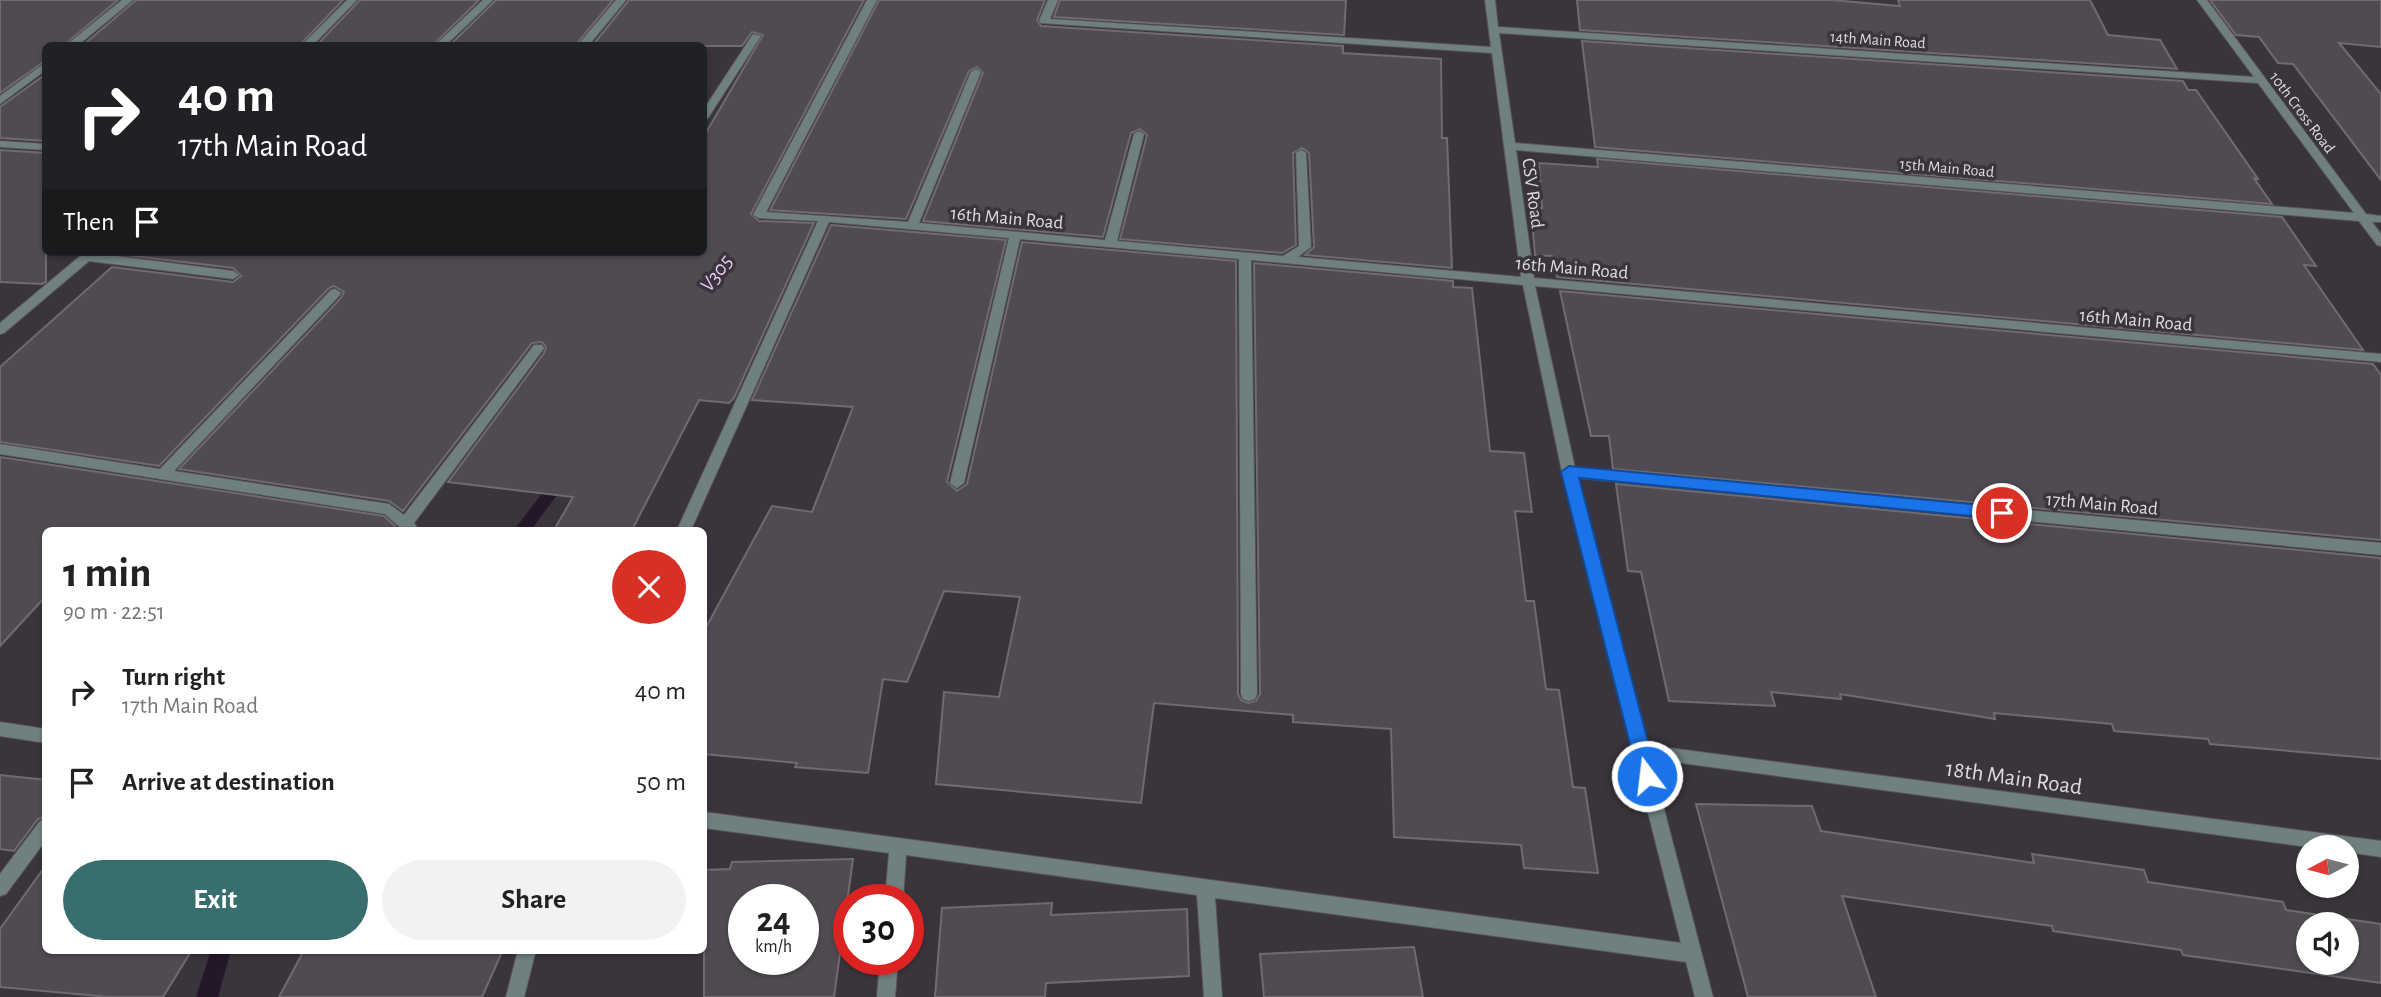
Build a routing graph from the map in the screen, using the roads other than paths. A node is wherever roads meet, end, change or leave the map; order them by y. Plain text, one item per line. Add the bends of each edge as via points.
1 (128, 0) edge
2 (352, 0) edge
3 (488, 0) edge
4 (621, 0) edge
5 (872, 0) edge
6 (1053, 0) edge
7 (1490, 0) edge
8 (2202, 0) edge
9 (1494, 30) junction
10 (756, 36) dead end
11 (75, 42) edge
12 (310, 42) edge
13 (443, 42) edge
14 (585, 42) edge
15 (1496, 50) junction
16 (42, 68) edge
17 (976, 72) dead end
18 (2259, 80) junction
19 (0, 101) edge
20 (707, 111) edge
21 (1139, 134) dead end
22 (0, 144) edge
23 (1510, 146) junction
24 (42, 147) edge
25 (1301, 153) dead end
26 (2362, 217) junction
27 (825, 218) junction
28 (2381, 219) edge
29 (912, 226) junction
30 (1015, 236) junction
31 (2381, 243) edge
32 (1110, 244) junction
33 (1245, 255) junction
34 (88, 256) edge
35 (104, 256) edge
36 (1286, 259) junction
37 (233, 275) dead end
38 (1528, 281) junction
39 (335, 293) dead end
40 (0, 330) edge
41 (538, 348) dead end
42 (2381, 358) edge
43 (0, 449) edge
44 (1569, 472) junction
45 (163, 474) junction
46 (957, 483) dead end
47 (409, 527) edge
48 (685, 527) edge
49 (2381, 549) edge
50 (1248, 694) dead end
51 (0, 729) edge
52 (42, 735) edge
53 (1640, 751) junction
54 (707, 820) edge
55 (42, 831) edge
56 (898, 848) junction
57 (2381, 849) edge
58 (895, 884) edge
59 (0, 888) edge
60 (1205, 889) junction
61 (526, 954) edge
62 (1693, 954) junction
63 (888, 975) edge
64 (515, 997) edge
65 (886, 997) edge
66 (1213, 997) edge
67 (1704, 997) edge

1 - 11 street
2 - 12 street
3 - 13 street
4 - 14 street
5 - 27 street, 16th Main Road via 759,215
6 - 15 street via 1044,21
7 - 9 street, CSV Road
8 - 18 street, 10th Cross Road
9 - 15 street, CSV Road
9 - 18 street, 14th Main Road
10 - 20 street
15 - 23 street, CSV Road
16 - 19 street
17 - 29 street
18 - 26 street, 10th Cross Road
21 - 32 street
22 - 24 street
23 - 26 street, 15th Main Road
23 - 38 street, CSV Road
25 - 36 street via 1305,247
26 - 28 street, 15th Main Road
26 - 31 street, 10th Cross Road
27 - 29 street, 16th Main Road
27 - 48 street
29 - 30 street, 16th Main Road
30 - 32 street, 16th Main Road
30 - 46 street
32 - 33 street, 16th Main Road
33 - 36 street, 16th Main Road
33 - 50 street
34 - 40 street
35 - 37 street
36 - 38 street, 16th Main Road
38 - 42 street, 16th Main Road
38 - 44 street, CSV Road
39 - 45 street
41 - 47 street
43 - 45 street
44 - 49 street, 17th Main Road
44 - 53 street, CSV Road
45 - 47 street via 389,509
51 - 52 street
53 - 57 street, 18th Main Road
53 - 62 street, CSV Road
54 - 56 street
55 - 59 street
56 - 58 street
56 - 60 street
60 - 62 street
60 - 66 street
61 - 64 street
62 - 67 street, CSV Road
63 - 65 street

